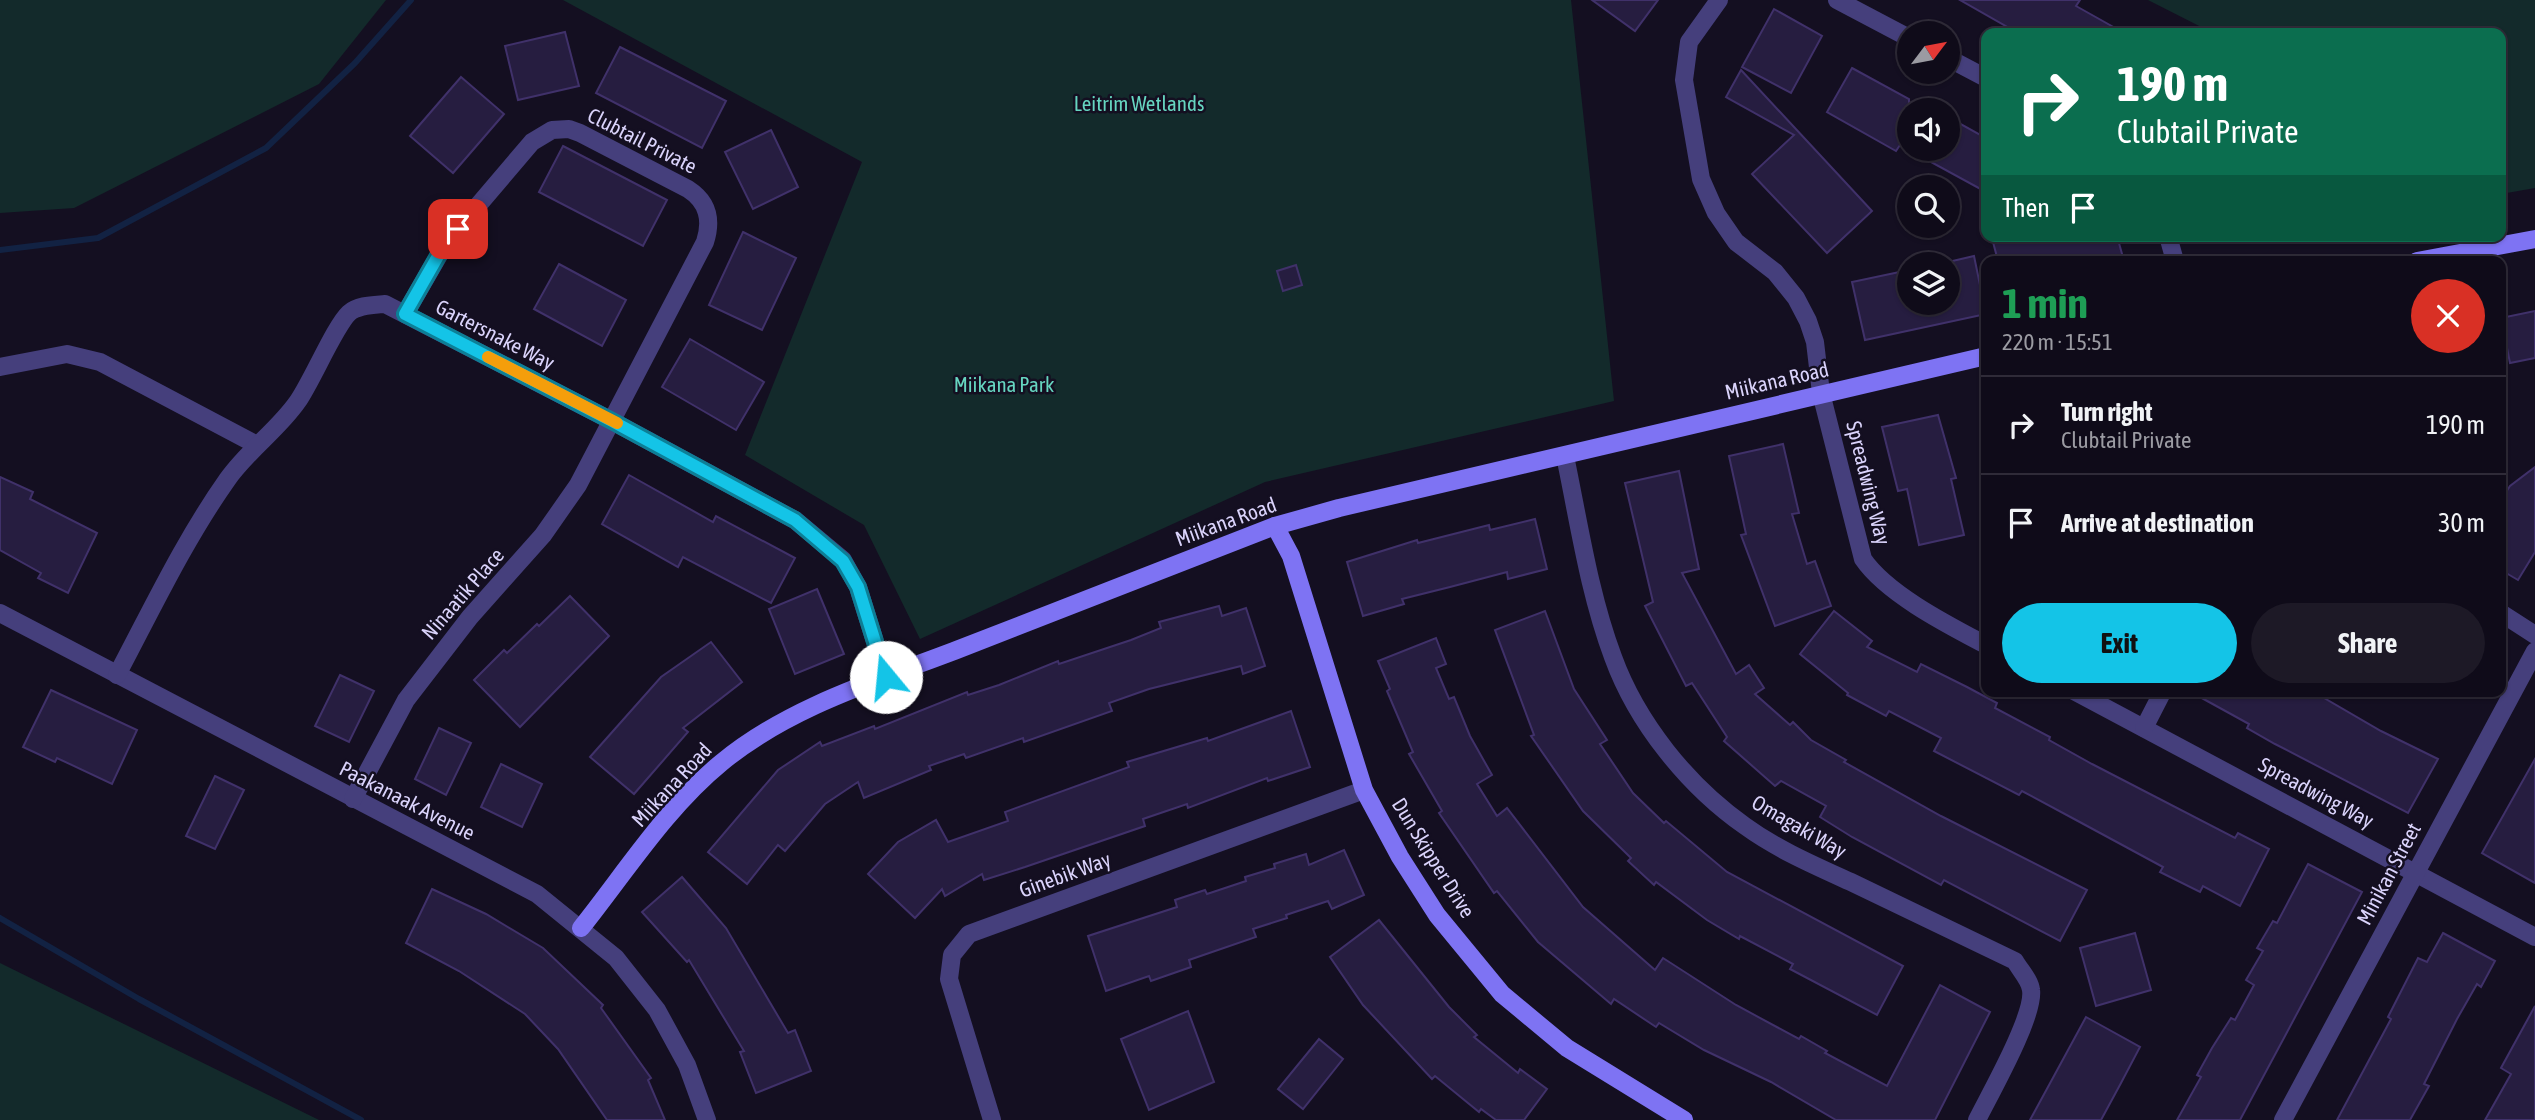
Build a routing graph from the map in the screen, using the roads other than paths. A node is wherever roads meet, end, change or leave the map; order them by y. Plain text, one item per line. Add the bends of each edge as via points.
1 (1719, 0) edge
2 (1837, 0) edge
3 (1897, 32) edge
4 (1960, 64) edge
5 (1981, 75) edge
6 (2535, 239) edge
7 (2444, 256) edge
8 (405, 314) junction
9 (1981, 357) edge
10 (0, 367) edge
11 (1821, 393) junction
12 (612, 421) junction
13 (257, 445) junction
14 (1564, 457) junction
15 (1275, 526) junction
16 (0, 613) edge
17 (2506, 616) edge
18 (2535, 635) edge
19 (1981, 642) edge
20 (2535, 650) edge
21 (117, 675) junction
22 (886, 677) junction
23 (2085, 697) edge
24 (2160, 697) edge
25 (2144, 728) junction
26 (1364, 790) junction
27 (353, 799) junction
28 (2416, 871) junction
29 (581, 928) junction
30 (2535, 937) edge
31 (708, 1120) edge
32 (992, 1120) edge
33 (1684, 1120) edge
34 (1977, 1120) edge
35 (2283, 1120) edge

1 - 11 street, Spreadwing Way via 1689,42 1684,80 1702,179 1716,214 1736,242 1775,272 1796,298 1815,342
2 - 3 street
4 - 5 street
6 - 7 street
8 - 12 street, Gartersnake Way
8 - 12 street, Clubtail Private via 446,243 533,142 552,130 580,133 696,194 709,222 705,242
8 - 13 street, Gartersnake Way via 385,304 349,313 282,424
9 - 11 street, Miikana Road
10 - 13 street via 67,354 100,362
11 - 14 street, Miikana Road
11 - 19 street, Spreadwing Way via 1863,559 1875,578
12 - 22 street, Gartersnake Way via 795,520 843,561 858,587
12 - 27 street, Ninaatik Place via 578,485 544,535 470,617 405,700
13 - 21 street, Gartersnake Way via 228,479 181,556
14 - 15 street, Miikana Road
14 - 34 street, Omagaki Way via 1594,595 1613,658 1662,747 1744,826 1789,853 2015,961 2031,990 2024,1021
15 - 22 street, Miikana Road
15 - 26 street, Dun Skipper Drive via 1291,556
16 - 21 street, Paakanaak Avenue
17 - 18 street
20 - 28 street, Minikan Street
21 - 27 street, Paakanaak Avenue
22 - 29 street, Miikana Road via 804,711 721,763 668,818
23 - 25 street, Spreadwing Way
24 - 25 street
25 - 28 street, Spreadwing Way
26 - 32 street, Ginebik Way via 970,934 952,955 949,979
26 - 33 street, Dun Skipper Drive via 1437,915 1502,993 1567,1048
27 - 29 street, Paakanaak Avenue via 537,894
28 - 30 street, Spreadwing Way
28 - 35 street, Minikan Street
29 - 31 street, Paakanaak Avenue via 616,958 657,1010

